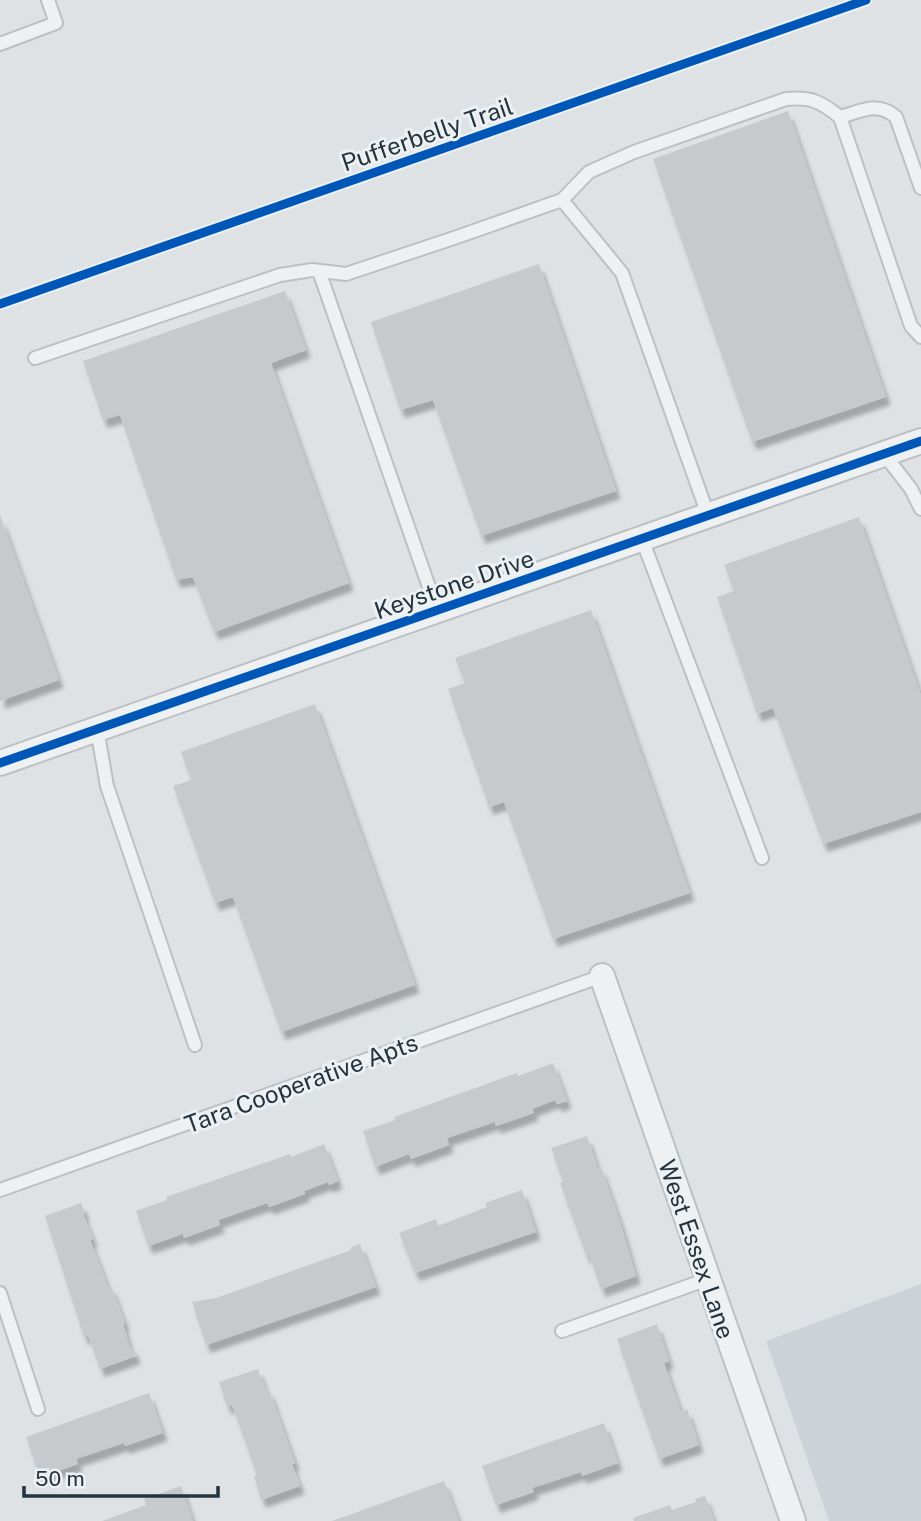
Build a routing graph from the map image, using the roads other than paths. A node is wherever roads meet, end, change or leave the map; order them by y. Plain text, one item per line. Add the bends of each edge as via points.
1 (48, 0) edge
2 (0, 44) edge
3 (840, 117) junction
4 (921, 188) edge
5 (562, 200) junction
6 (319, 271) junction
7 (921, 337) edge
8 (35, 358) dead end
9 (921, 441) edge
10 (884, 454) junction
11 (921, 509) edge
12 (708, 515) junction
13 (642, 539) junction
14 (437, 610) junction
15 (97, 729) junction
16 (0, 763) edge
17 (762, 858) dead end
18 (602, 976) joint
19 (195, 1045) dead end
20 (0, 1190) edge
21 (708, 1279) junction
22 (0, 1293) edge
23 (562, 1331) dead end
24 (38, 1409) dead end
25 (793, 1521) edge

1 - 2 lane via 56,23
3 - 4 lane via 876,107 896,117
3 - 5 lane via 806,97 786,99 589,172
3 - 7 lane via 911,326
5 - 6 lane via 346,274
5 - 12 lane via 622,273
6 - 8 lane via 280,275
6 - 14 lane
9 - 10 street, Keystone Drive
10 - 11 lane
10 - 12 street, Keystone Drive
12 - 13 street, Keystone Drive
13 - 14 street, Keystone Drive
13 - 17 lane
14 - 15 street, Keystone Drive
15 - 16 street, Keystone Drive
15 - 19 lane via 107,786
18 - 20 lane, Tara Cooperative Apts
18 - 21 street, West Essex Lane
21 - 23 lane
21 - 25 street, West Essex Lane
22 - 24 lane

